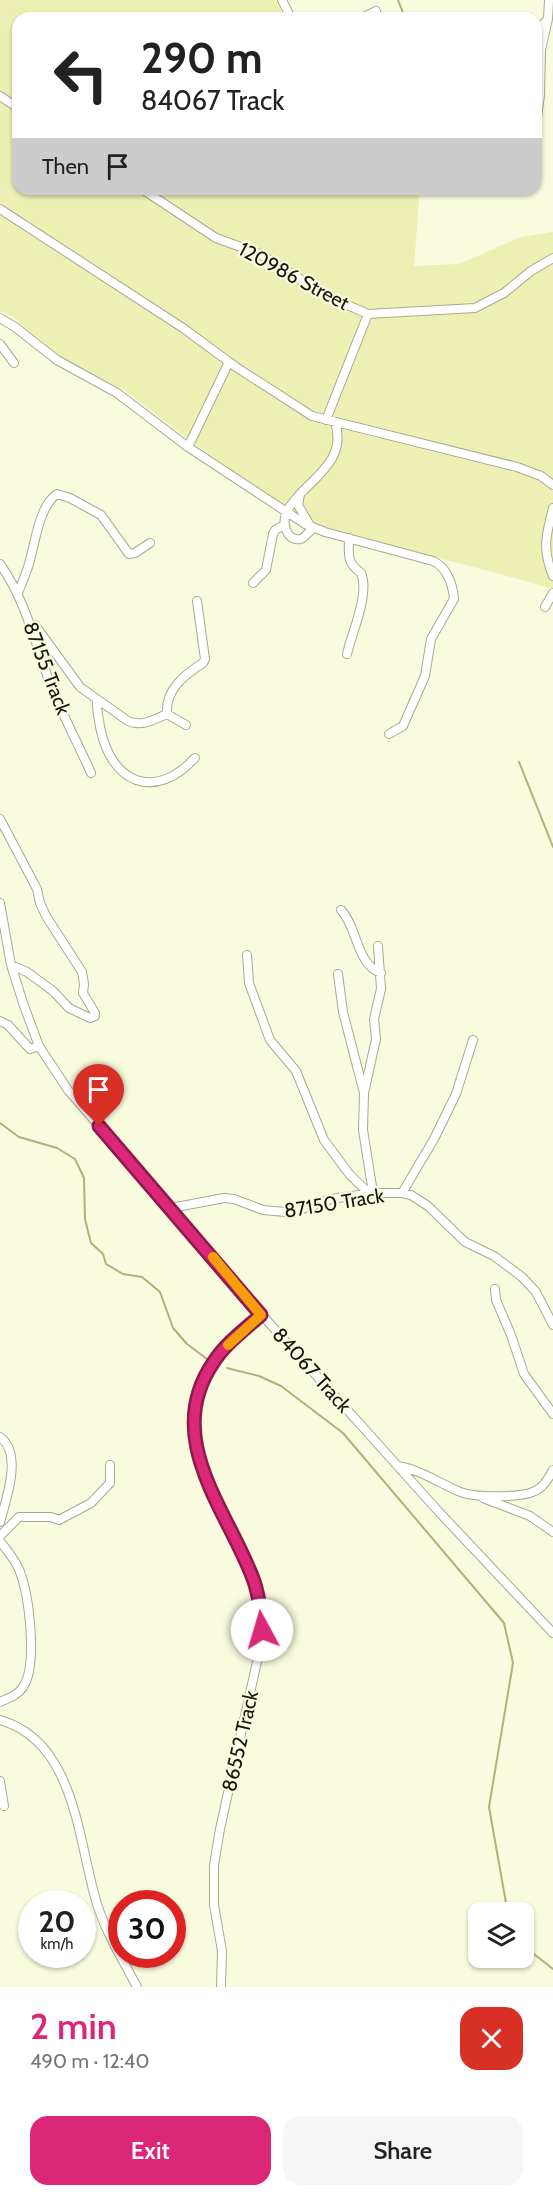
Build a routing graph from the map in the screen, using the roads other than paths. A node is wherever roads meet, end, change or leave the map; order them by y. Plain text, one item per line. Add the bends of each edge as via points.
1 (549, 0) edge
2 (548, 19) junction
3 (542, 26) edge
4 (542, 50) edge
5 (151, 195) edge
6 (0, 209) edge
7 (553, 258) edge
8 (368, 314) junction
9 (0, 318) edge
10 (0, 344) edge
11 (229, 362) junction
12 (14, 363) dead end
13 (326, 420) junction
14 (335, 422) junction
15 (188, 447) junction
16 (553, 485) edge
17 (300, 494) junction
18 (553, 508) edge
19 (286, 513) junction
20 (284, 525) junction
21 (312, 527) junction
22 (349, 538) junction
23 (150, 543) dead end
24 (0, 564) edge
25 (553, 576) edge
26 (253, 583) dead end
27 (18, 593) junction
28 (553, 594) edge
29 (197, 601) dead end
30 (545, 607) dead end
31 (26, 612) junction
32 (347, 654) dead end
33 (97, 700) junction
34 (166, 714) junction
35 (186, 725) dead end
36 (389, 734) dead end
37 (195, 758) dead end
38 (91, 773) dead end
39 (0, 819) edge
40 (0, 903) edge
41 (341, 910) dead end
42 (378, 946) dead end
43 (247, 955) dead end
44 (11, 965) junction
45 (381, 973) junction
46 (338, 974) dead end
47 (0, 1021) edge
48 (474, 1040) dead end
49 (39, 1046) junction
50 (364, 1093) junction
51 (402, 1193) junction
52 (372, 1194) junction
53 (171, 1208) junction
54 (495, 1289) dead end
55 (261, 1315) junction
56 (553, 1325) edge
57 (553, 1414) edge
58 (0, 1437) edge
59 (110, 1465) dead end
60 (398, 1466) junction
61 (553, 1470) edge
62 (480, 1496) junction
63 (0, 1522) edge
64 (553, 1532) edge
65 (0, 1538) edge
66 (553, 1633) edge
67 (0, 1702) edge
68 (0, 1720) edge
69 (0, 1781) edge
70 (4, 1806) dead end
71 (137, 1987) edge
72 (221, 1987) edge

1 - 2 street
2 - 3 street
2 - 4 street
5 - 8 street, 120986 Street via 216,238 260,254 327,296
6 - 11 street
7 - 8 street, 120986 Street via 504,293 475,308
8 - 13 street
9 - 15 street via 57,360 117,393
10 - 12 street
11 - 13 street via 301,410
11 - 15 street
13 - 14 street
14 - 16 street via 517,467
14 - 17 street via 333,459
15 - 19 street
17 - 19 street
17 - 21 street via 298,505
18 - 25 street via 545,548
19 - 20 street
19 - 21 street
20 - 21 street via 295,538 305,537
20 - 26 street via 273,534 265,574
21 - 22 street
22 - 32 street via 350,562 361,573 364,588
22 - 36 street via 438,563 449,578 454,596 431,639 425,676 404,726
23 - 27 street via 129,554 101,515 57,494 44,512
24 - 27 street, 87155 Track
27 - 31 street, 87155 Track
28 - 30 street
29 - 34 street via 204,661 172,690
31 - 33 street via 80,687
31 - 38 street, 87155 Track via 47,676
33 - 34 street via 136,724
33 - 37 street via 108,751 119,770 128,776 146,782 169,780
34 - 35 street
39 - 44 street via 37,889 46,916 82,972 83,993 95,1016 90,1018 69,1008 53,991
40 - 44 street, 84067 Track
41 - 45 street via 367,964
42 - 45 street
43 - 52 street via 249,983 270,1040 296,1071 324,1140 350,1175
44 - 49 street, 84067 Track
45 - 50 street via 381,996 374,1018 376,1039
46 - 50 street via 343,1012
47 - 49 street via 30,1049
48 - 51 street via 456,1094
49 - 53 street, 84067 Track via 73,1097
50 - 52 street via 363,1130
51 - 52 street, 87150 Track
51 - 56 street, 87150 Track via 422,1201 465,1242 494,1256 522,1277 536,1292
52 - 53 street, 87150 Track via 331,1199 286,1212 263,1210 224,1198
53 - 55 street, 84067 Track
54 - 57 street via 524,1374
55 - 60 street, 84067 Track
55 - 72 street, 86552 Track via 212,1363 194,1413 199,1459 253,1578 262,1615 258,1657 214,1865 214,1905 222,1952
58 - 63 street via 7,1443 12,1468
59 - 65 street via 110,1483 92,1503 59,1520 19,1517
60 - 62 street via 413,1468 456,1491
60 - 66 street, 84067 Track
61 - 62 street via 542,1487 533,1492
62 - 64 street via 530,1516
65 - 67 street via 21,1573 32,1649 23,1688
68 - 71 street via 30,1734 58,1773 71,1799 98,1906
69 - 70 street

